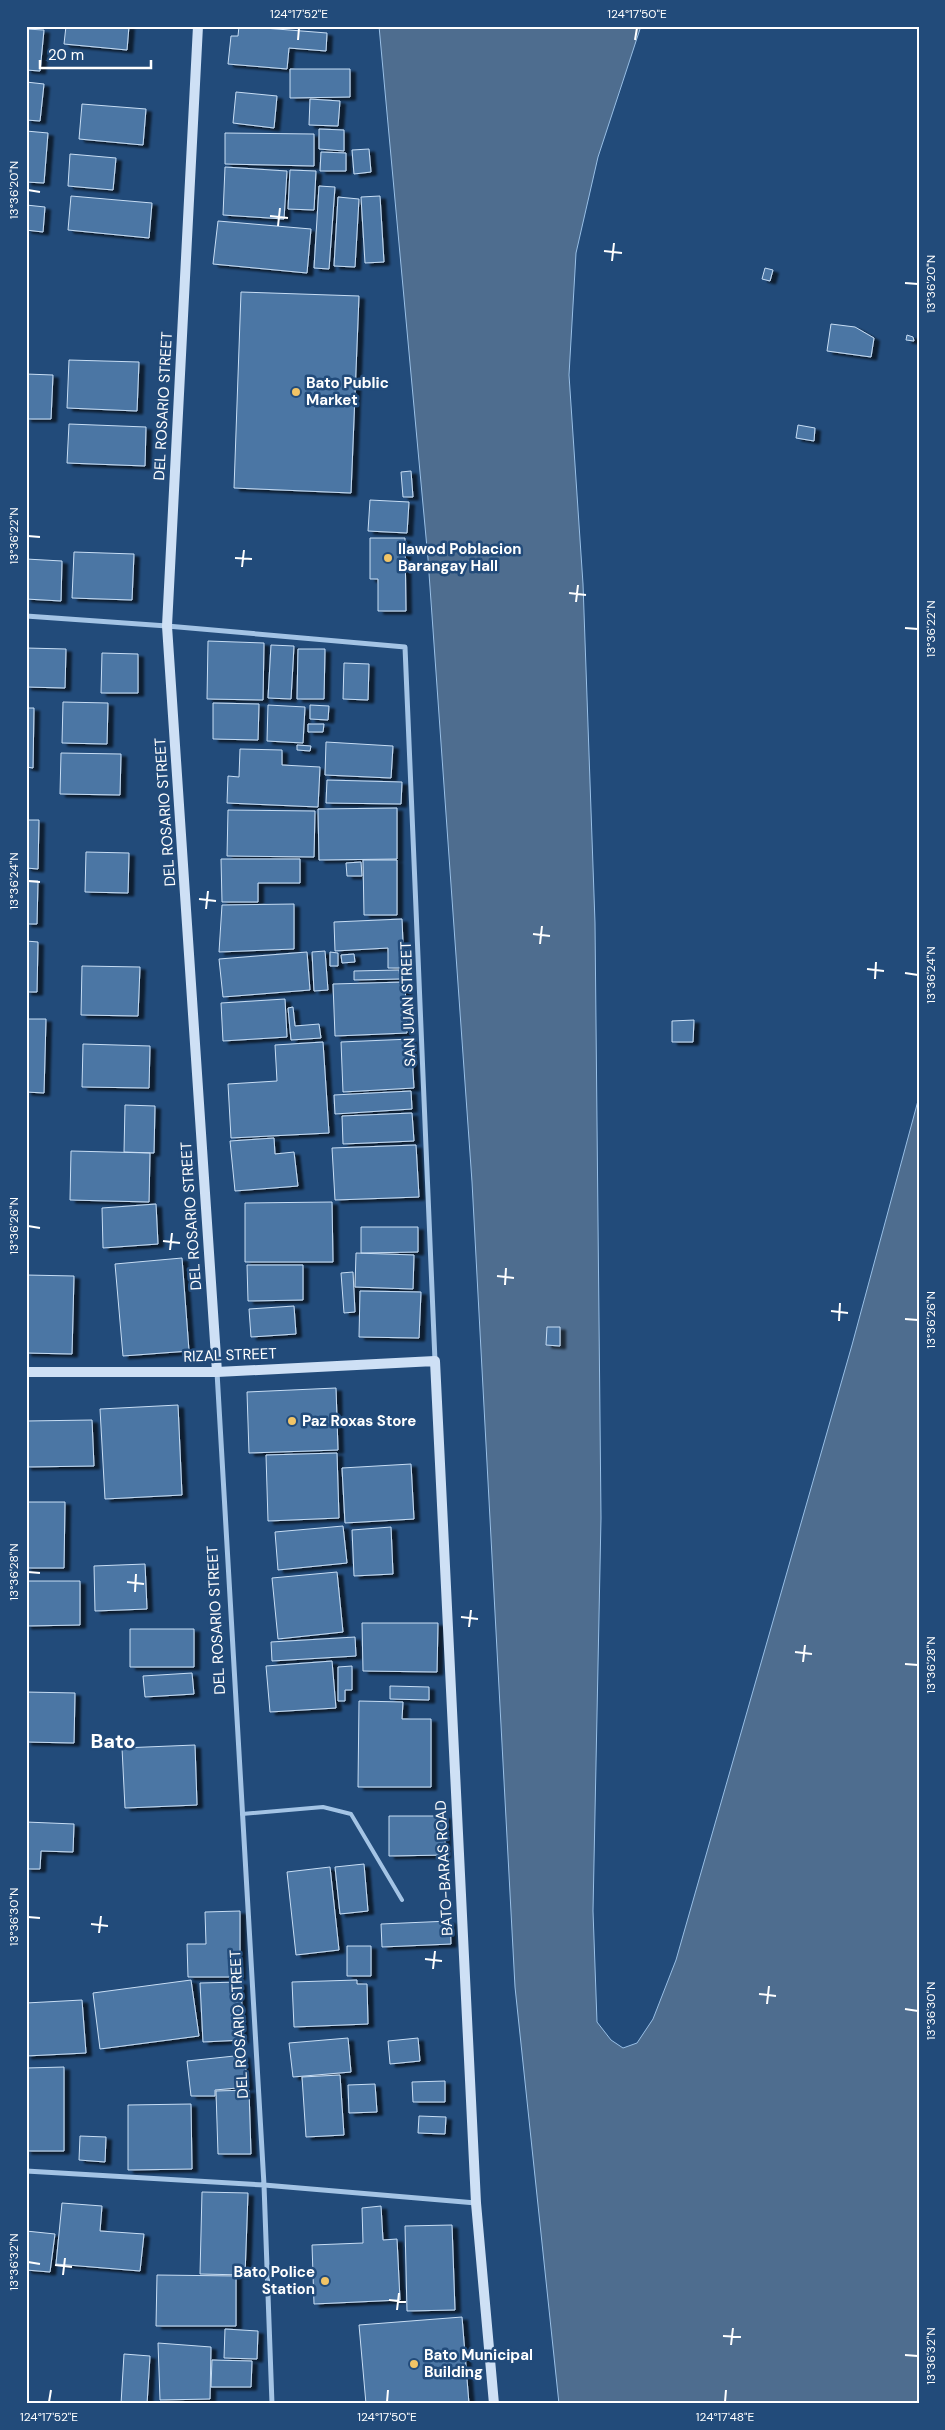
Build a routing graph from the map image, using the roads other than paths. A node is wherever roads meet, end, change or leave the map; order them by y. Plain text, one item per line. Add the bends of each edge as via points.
1 (198, 26) edge
2 (26, 616) edge
3 (167, 626) junction
4 (435, 1360) junction
5 (26, 1372) edge
6 (217, 1372) junction
7 (242, 1814) junction
8 (402, 1900) dead end
9 (26, 2172) edge
10 (264, 2185) junction
11 (476, 2203) junction
12 (272, 2404) edge
13 (494, 2404) edge

1 - 3 main road, DEL ROSARIO STREET
2 - 3 street
3 - 4 street, SAN JUAN STREET via 405,647
3 - 6 main road, DEL ROSARIO STREET
4 - 6 main road, RIZAL STREET
4 - 11 main road, BATO-BARAS ROAD
5 - 6 main road, RIZAL STREET
6 - 7 street, DEL ROSARIO STREET
7 - 8 lane via 324,1807 351,1814
7 - 10 street, DEL ROSARIO STREET
9 - 10 street
10 - 11 street
10 - 12 street, DEL ROSARIO STREET
11 - 13 main road, BATO-BARAS ROAD

